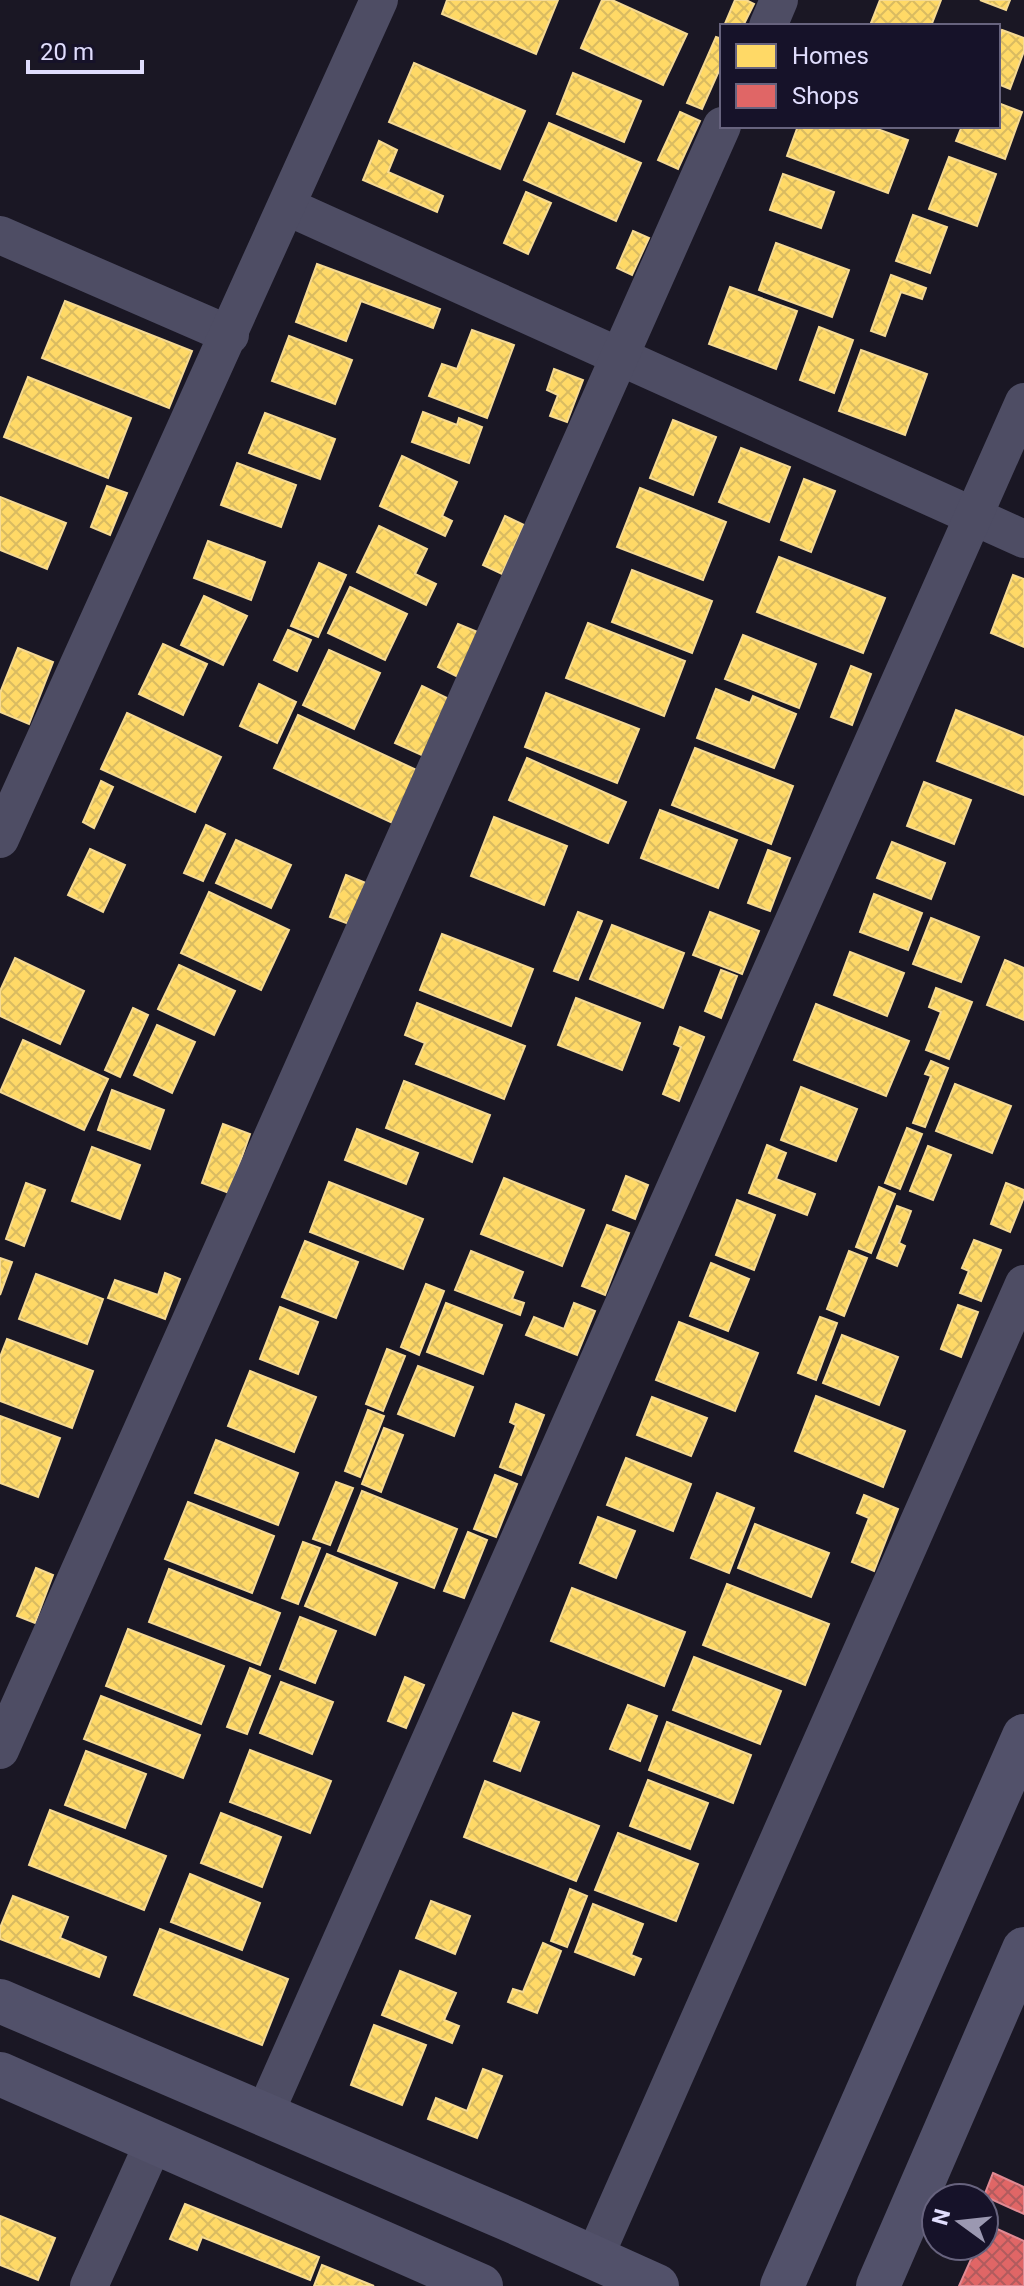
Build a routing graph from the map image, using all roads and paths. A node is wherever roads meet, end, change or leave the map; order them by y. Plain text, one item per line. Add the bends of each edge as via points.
1 (379, 0) edge
2 (779, 0) edge
3 (769, 24) edge
4 (721, 128) edge
5 (288, 207) junction
6 (0, 235) edge
7 (230, 335) junction
8 (618, 356) junction
9 (1024, 402) edge
10 (974, 517) junction
11 (1024, 539) edge
12 (0, 839) edge
13 (1024, 1284) edge
14 (1024, 1736) edge
15 (0, 1750) edge
16 (1024, 1949) edge
17 (0, 2001) edge
18 (0, 2074) edge
19 (264, 2115) junction
20 (154, 2142) junction
21 (594, 2258) junction
22 (89, 2286) edge
23 (481, 2286) edge
24 (657, 2286) edge
25 (782, 2286) edge
26 (878, 2286) edge

1 - 5 street
2 - 3 street
4 - 8 street
5 - 7 street
5 - 8 street
6 - 7 street
7 - 12 street
8 - 10 street
8 - 15 street
9 - 10 street
10 - 11 street
10 - 19 street
13 - 21 street
14 - 25 street
16 - 26 street
17 - 19 street
18 - 20 street
19 - 21 street
20 - 22 street
20 - 23 street
21 - 24 street

